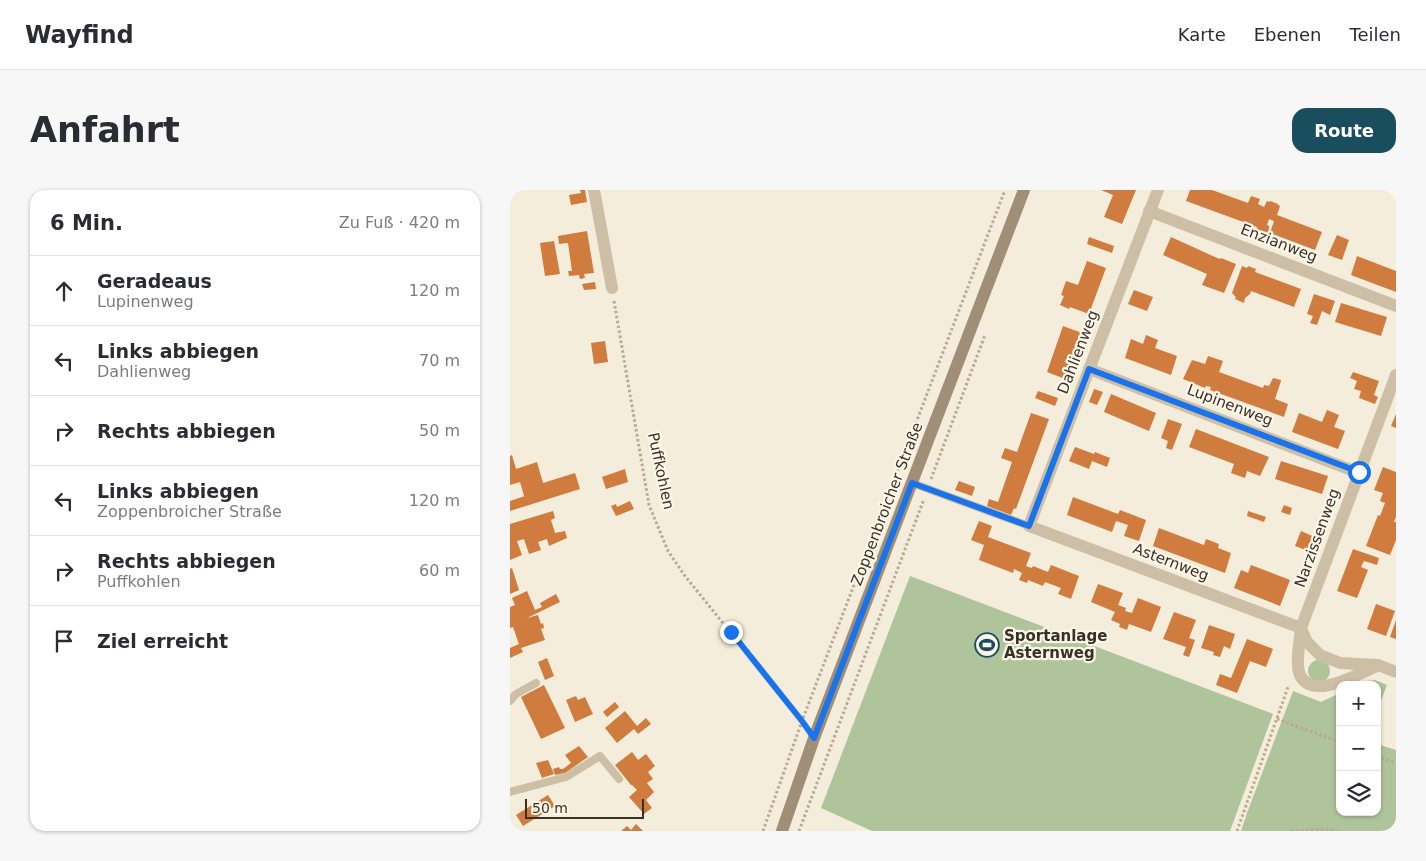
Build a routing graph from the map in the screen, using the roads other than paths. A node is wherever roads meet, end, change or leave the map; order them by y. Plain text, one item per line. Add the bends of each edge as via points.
1 (594, 190) edge
2 (1024, 190) edge
3 (1158, 190) edge
4 (1150, 211) junction
5 (612, 288) road end
6 (1396, 306) edge
7 (1089, 369) junction
8 (1395, 380) edge
9 (1359, 472) junction
10 (912, 483) junction
11 (1029, 526) junction
12 (1301, 628) junction
13 (1378, 665) junction
14 (1396, 672) edge
15 (536, 682) dead end
16 (510, 701) edge
17 (619, 779) dead end
18 (510, 792) edge
19 (782, 831) edge

1 - 5 street
2 - 10 main road, Zoppenbroicher Straße
3 - 4 street, Dahlienweg
4 - 6 street, Enzianweg
4 - 7 street, Dahlienweg
7 - 9 street, Lupinenweg
7 - 11 street, Dahlienweg
8 - 9 street, Narzissenweg
9 - 12 street, Narzissenweg
10 - 11 lane
10 - 19 main road, Zoppenbroicher Straße via 814,738
11 - 12 street, Asternweg
12 - 13 street via 1320,655 1340,663
12 - 13 street via 1298,651 1300,675 1316,687 1338,683
13 - 14 street
15 - 16 lane
17 - 18 lane via 600,756 566,777

